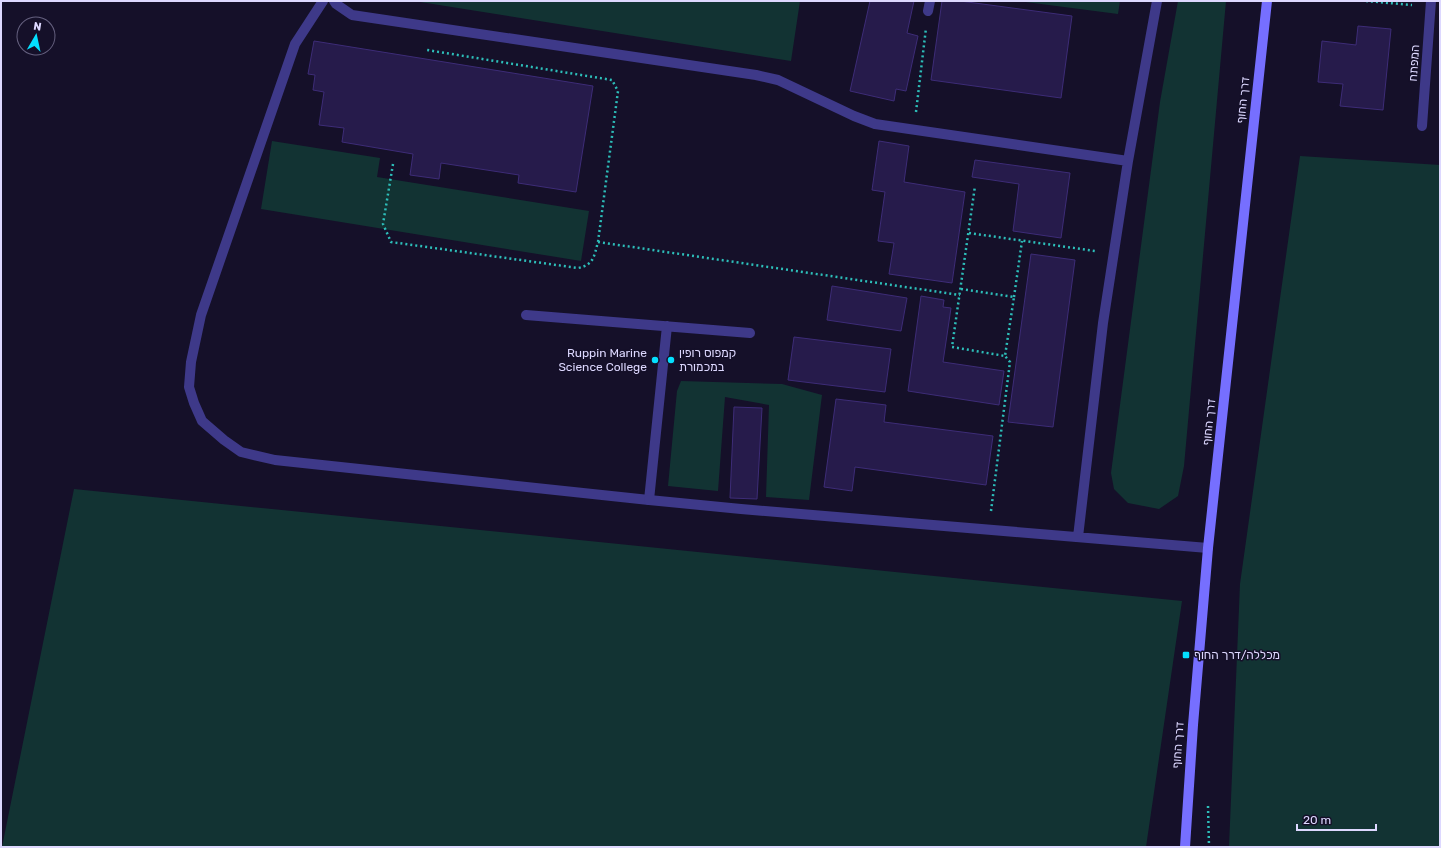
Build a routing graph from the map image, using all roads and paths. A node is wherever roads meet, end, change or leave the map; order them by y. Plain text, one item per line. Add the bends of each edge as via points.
1 (323, 1) edge
2 (334, 1) edge
3 (930, 1) edge
4 (1157, 1) edge
5 (1266, 1) edge
6 (1366, 1) edge
7 (1431, 4) edge
8 (928, 11) joint
9 (428, 50) dead end
10 (1422, 126) dead end
11 (914, 130) junction
12 (1128, 161) junction
13 (393, 164) dead end
14 (975, 186) dead end
15 (969, 233) junction
16 (1022, 241) junction
17 (598, 242) junction
18 (1114, 254) junction
19 (961, 289) junction
20 (960, 295) junction
21 (1014, 297) junction
22 (526, 315) dead end
23 (667, 326) junction
24 (750, 333) dead end
25 (1005, 356) junction
26 (649, 500) junction
27 (989, 530) junction
28 (1078, 537) junction
29 (1208, 548) junction
30 (1185, 847) edge

1 - 26 street via 295,44 201,315 191,362 190,387 202,421 241,452 275,460
2 - 11 street via 352,15 778,80 875,124
3 - 8 street
4 - 12 street
5 - 29 main road, דרך החוף
6 - 7 path
7 - 10 street, המפתח
8 - 11 path
9 - 17 path via 612,80 618,91
11 - 12 street
12 - 18 street
13 - 17 path via 383,224 391,242 578,268 586,266 594,259
14 - 15 path
15 - 16 path
15 - 19 path
16 - 18 path
16 - 21 path
17 - 20 path
18 - 28 street via 1102,330
19 - 20 path
19 - 21 path
20 - 25 path via 952,348
21 - 25 path
22 - 23 street
23 - 24 street
23 - 26 street
25 - 27 path via 1010,362
26 - 27 street
27 - 28 street
28 - 29 street
29 - 30 main road, דרך החוף via 1192,725

